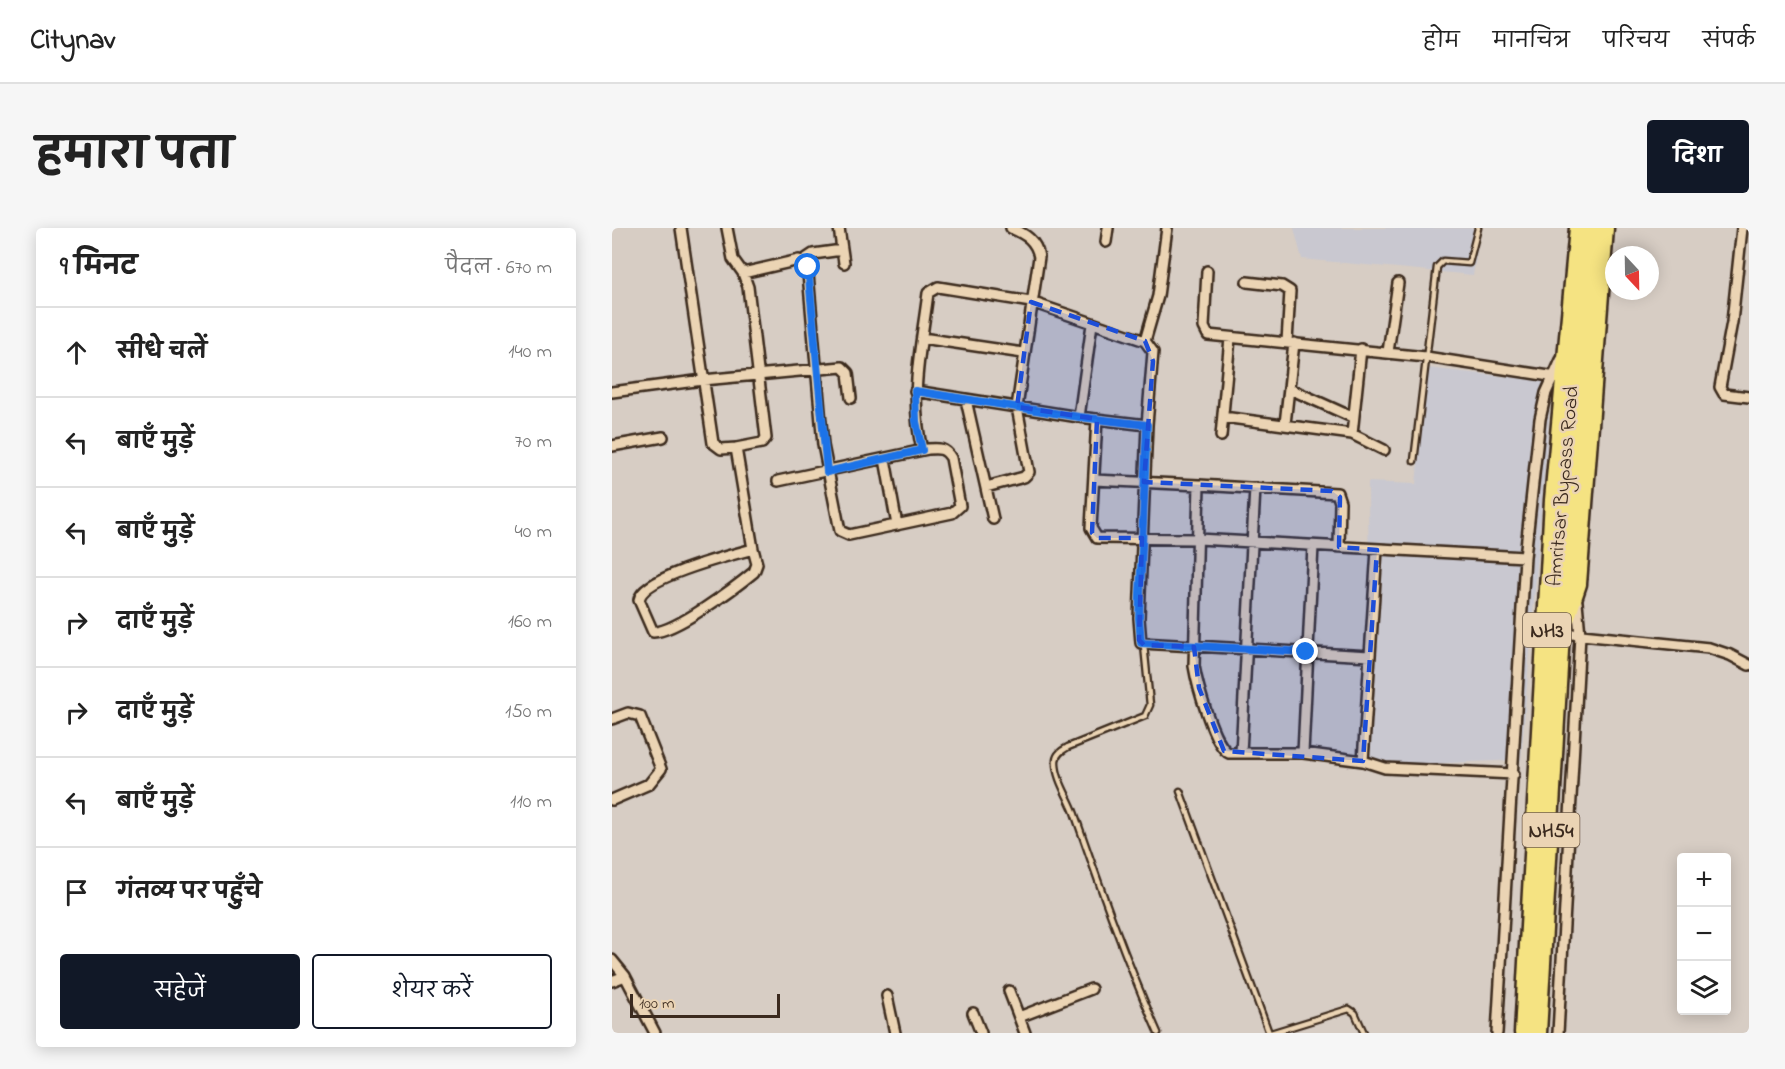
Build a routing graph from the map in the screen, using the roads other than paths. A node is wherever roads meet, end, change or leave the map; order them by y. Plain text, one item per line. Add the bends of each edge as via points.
1 (681, 228) edge
2 (727, 228) edge
3 (839, 228) edge
4 (1011, 228) edge
5 (1108, 228) edge
6 (1167, 228) edge
7 (1478, 228) edge
8 (1578, 228) edge
9 (1592, 228) edge
10 (1605, 228) edge
11 (1742, 228) edge
12 (1106, 242) dead end
13 (842, 250) junction
14 (804, 260) junction
15 (844, 263) dead end
16 (1208, 271) dead end
17 (743, 273) junction
18 (1247, 282) dead end
19 (1398, 283) dead end
20 (1031, 302) junction
21 (1092, 324) junction
22 (922, 338) junction
23 (1230, 338) junction
24 (1145, 341) junction
25 (1291, 343) junction
26 (1361, 349) junction
27 (1388, 352) junction
28 (1023, 353) junction
29 (1426, 357) junction
30 (817, 368) junction
31 (759, 374) junction
32 (1559, 377) junction
33 (703, 380) junction
34 (1290, 388) junction
35 (915, 391) junction
36 (612, 392) edge
37 (1749, 397) edge
38 (851, 398) dead end
39 (966, 400) junction
40 (1017, 407) junction
41 (1079, 417) junction
42 (1223, 417) junction
43 (1352, 417) junction
44 (1097, 419) junction
45 (1286, 424) junction
46 (1147, 425) junction
47 (1352, 434) junction
48 (1221, 436) dead end
49 (663, 437) dead end
50 (612, 446) edge
51 (736, 448) junction
52 (922, 450) junction
53 (1384, 450) dead end
54 (885, 459) junction
55 (1414, 461) dead end
56 (827, 472) junction
57 (1094, 480) junction
58 (778, 482) dead end
59 (1144, 482) junction
60 (1199, 485) junction
61 (986, 487) junction
62 (1255, 488) junction
63 (993, 519) dead end
64 (897, 525) junction
65 (1142, 538) junction
66 (1198, 539) junction
67 (1252, 542) junction
68 (1312, 546) junction
69 (1339, 547) junction
70 (753, 549) junction
71 (1377, 550) junction
72 (1525, 557) junction
73 (1576, 596) junction
74 (1562, 630) junction
75 (1580, 636) junction
76 (1144, 645) junction
77 (1194, 647) junction
78 (1247, 649) junction
79 (1306, 652) junction
80 (1370, 656) junction
81 (1749, 665) edge
82 (612, 718) edge
83 (1241, 753) junction
84 (1303, 753) junction
85 (1363, 761) junction
86 (1514, 774) junction
87 (1180, 791) dead end
88 (612, 800) edge
89 (612, 960) edge
90 (625, 976) junction
91 (612, 981) edge
92 (1091, 989) dead end
93 (1009, 991) dead end
94 (887, 996) dead end
95 (973, 1013) dead end
96 (1019, 1017) junction
97 (655, 1033) edge
98 (895, 1033) edge
99 (981, 1033) edge
100 (1025, 1033) edge
101 (1158, 1033) edge
102 (1270, 1033) edge
103 (1364, 1033) edge
104 (1497, 1033) edge
105 (1523, 1033) edge
106 (1538, 1033) edge
107 (1558, 1033) edge

1 - 33 street
2 - 17 street via 735,265
3 - 13 street
4 - 20 street via 1024,234 1038,249
5 - 12 street
6 - 24 street via 1158,296
7 - 29 lane via 1469,263 1438,264
8 - 32 highway, Amritsar Bypass Road / NH3 via 1568,346
9 - 74 highway, NH54 via 1569,494
10 - 73 highway, Amritsar Bypass Road
11 - 37 street via 1720,387 1724,394
13 - 14 street via 813,254
13 - 15 street
14 - 17 street
14 - 30 street via 808,267
16 - 23 street via 1205,332
17 - 31 street
18 - 25 street via 1282,286 1290,291
19 - 27 street
20 - 21 street
20 - 22 street via 932,288
20 - 28 street
21 - 24 street
21 - 41 street
22 - 28 street
22 - 35 street
23 - 25 street
23 - 42 street
24 - 46 street via 1153,352
25 - 26 street
25 - 34 street
26 - 27 street
26 - 43 street
27 - 29 street
28 - 40 street
29 - 32 street
29 - 55 lane
30 - 31 street
30 - 38 street via 846,369
30 - 56 street
31 - 33 street
31 - 51 street via 766,438 762,443
32 - 72 street via 1540,419
32 - 105 highway, Amritsar Bypass Road / NH3
33 - 36 street
33 - 51 street via 713,443 721,449
34 - 43 street
34 - 45 street
35 - 39 street
35 - 52 street
39 - 40 street
39 - 61 street
40 - 41 street
40 - 61 street via 1029,472 1024,477
41 - 44 street
42 - 45 street
42 - 48 street
43 - 47 street
44 - 46 street
44 - 57 street
45 - 47 street
46 - 59 street
47 - 53 street
49 - 50 street
51 - 70 street
52 - 54 street
52 - 64 street via 947,451 959,509
54 - 56 street
54 - 64 street
56 - 58 street
56 - 64 street via 840,531 849,535
57 - 59 street
57 - 65 street via 1094,536
59 - 60 street
59 - 65 street
60 - 62 street
60 - 66 street
61 - 63 street
62 - 67 street
62 - 69 street via 1337,493
65 - 66 street
65 - 76 street via 1139,636
66 - 67 street
66 - 77 street
67 - 68 street
67 - 78 street
68 - 69 street
68 - 79 street
69 - 71 street
70 - 70 street via 757,564 754,572 696,613 663,631 652,632 639,600 644,589 686,570
71 - 72 street
71 - 80 street
72 - 86 street
73 - 74 highway, Amritsar Bypass Road
73 - 75 street
74 - 75 street
74 - 106 highway, Amritsar Bypass Road / NH54
75 - 81 street via 1709,648
75 - 107 street
76 - 77 street
76 - 101 lane via 1150,705 1145,716 1068,747 1056,760 1062,787 1127,964
77 - 78 street
77 - 83 street via 1196,679 1221,747 1229,753
78 - 79 street
78 - 83 street
79 - 80 street
79 - 84 street
80 - 85 street
82 - 88 street via 628,713 640,716 661,769 649,784
83 - 84 street
84 - 85 street
85 - 86 street via 1385,768
86 - 104 street
87 - 102 lane
89 - 90 street
90 - 91 street
90 - 97 street
92 - 96 street
93 - 96 street
94 - 98 street
95 - 99 street
96 - 100 street
102 - 103 lane via 1349,1009

